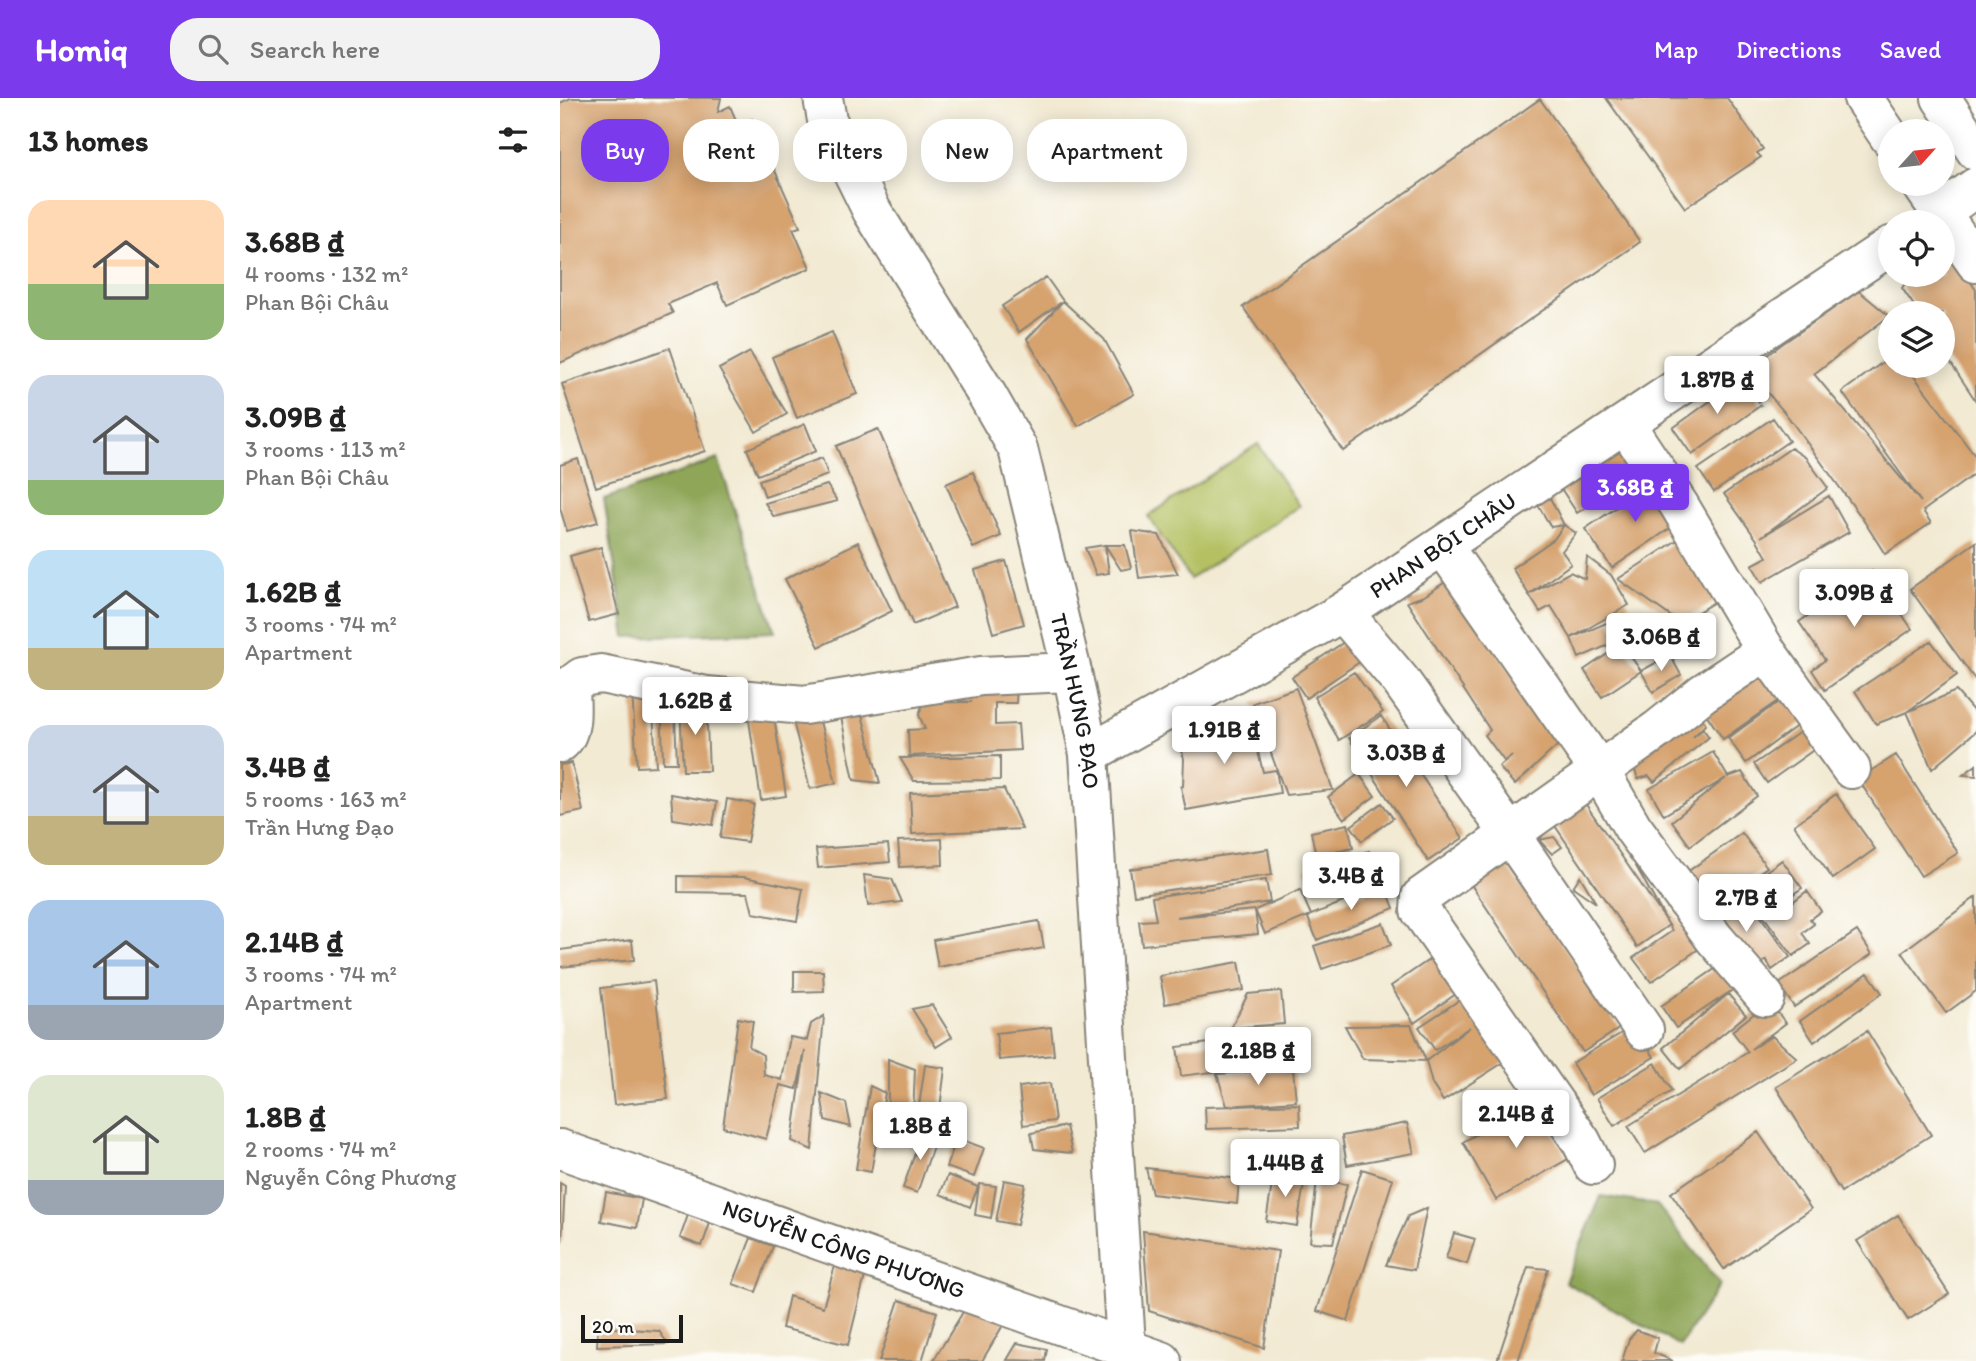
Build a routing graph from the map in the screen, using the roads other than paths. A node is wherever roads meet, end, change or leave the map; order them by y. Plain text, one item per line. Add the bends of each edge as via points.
1 (823, 98) edge
2 (1863, 98) edge
3 (1941, 98) edge
4 (1878, 120) edge
5 (1976, 151) edge
6 (1976, 187) edge
7 (1929, 206) edge
8 (1878, 254) edge
9 (1976, 263) edge
10 (1626, 425) junction
11 (1443, 546) junction
12 (1343, 612) junction
13 (1766, 651) junction
14 (1072, 672) junction
15 (560, 743) edge
16 (1089, 754) junction
17 (1851, 769) dead end
18 (1599, 770) junction
19 (1509, 833) junction
20 (1765, 997) dead end
21 (1644, 1030) dead end
22 (560, 1149) edge
23 (1593, 1165) dead end
24 (1130, 1357) edge
25 (1162, 1361) edge

1 - 14 street, TRẦN HƯNG ĐẠO via 827,120 872,211 1018,449
2 - 4 street
3 - 5 street
6 - 7 street
7 - 9 street
8 - 10 street, PHAN BỘI CHÂU
10 - 11 street, PHAN BỘI CHÂU
10 - 13 street
11 - 12 street, PHAN BỘI CHÂU
11 - 18 street
12 - 16 street, PHAN BỘI CHÂU
12 - 19 street via 1400,680
13 - 17 street
13 - 18 street
14 - 15 street via 981,676 804,705 706,696 601,674 582,677 570,686 569,727
14 - 16 street, TRẦN HƯNG ĐẠO
16 - 24 street, TRẦN HƯNG ĐẠO
18 - 19 street
18 - 20 street via 1657,861
19 - 21 street
19 - 23 street via 1421,897 1420,909
22 - 24 street, NGUYỄN CÔNG PHƯƠNG
24 - 25 street, NGUYỄN CÔNG PHƯƠNG

